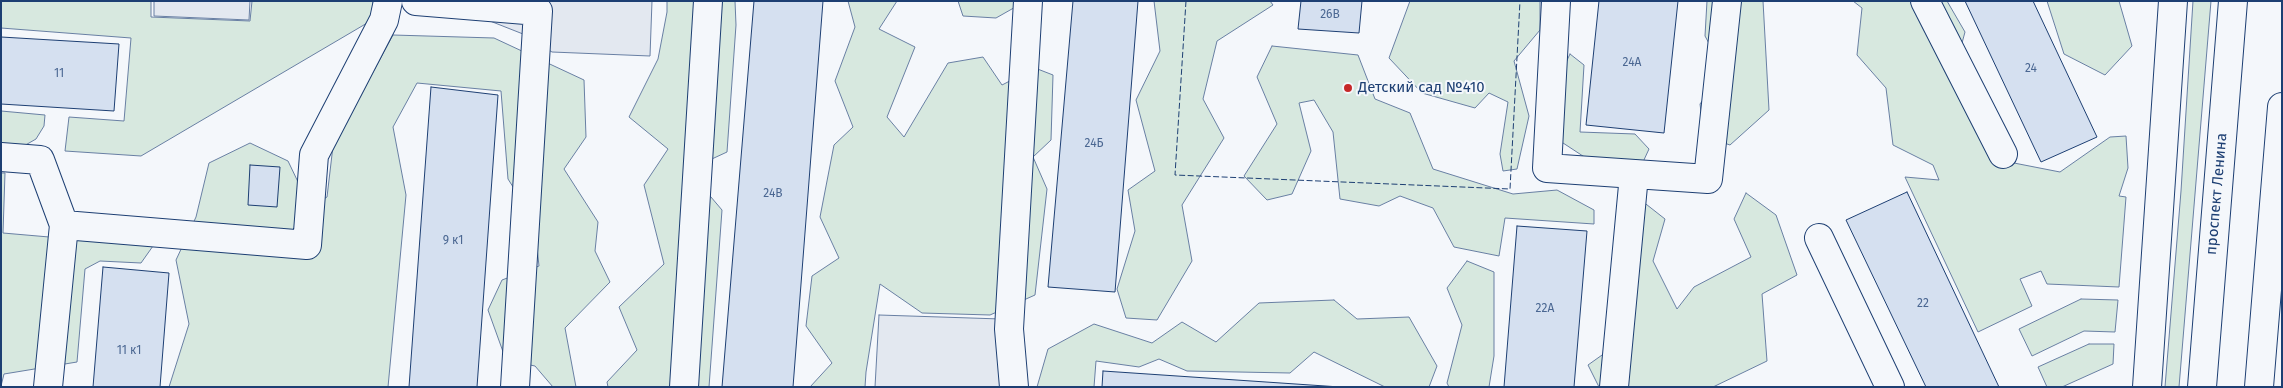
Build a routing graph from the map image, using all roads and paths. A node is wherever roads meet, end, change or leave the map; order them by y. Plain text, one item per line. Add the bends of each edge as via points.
1 (388, 1) edge
2 (416, 1) edge
3 (708, 1) edge
4 (1028, 1) edge
5 (1556, 1) edge
6 (1726, 1) edge
7 (1925, 1) edge
8 (2173, 1) edge
9 (2233, 1) edge
10 (538, 6) edge
11 (2282, 107) edge
12 (2003, 154) dead end
13 (1, 157) edge
14 (1634, 175) junction
15 (64, 225) junction
16 (1819, 238) dead end
17 (48, 387) edge
18 (515, 387) edge
19 (684, 387) edge
20 (1014, 387) edge
21 (1614, 387) edge
22 (1890, 387) edge
23 (2147, 387) edge
24 (2202, 387) edge
25 (2259, 387) edge

1 - 15 main road via 384,20 314,155 307,245
2 - 10 main road
3 - 19 main road
4 - 20 main road via 1009,329
5 - 14 main road via 1547,168
6 - 14 main road via 1708,179
7 - 12 main road
8 - 23 main road
9 - 24 main road, проспект Ленина
10 - 18 main road
11 - 25 main road
13 - 15 main road via 40,160
14 - 21 main road
15 - 17 main road
16 - 22 main road

